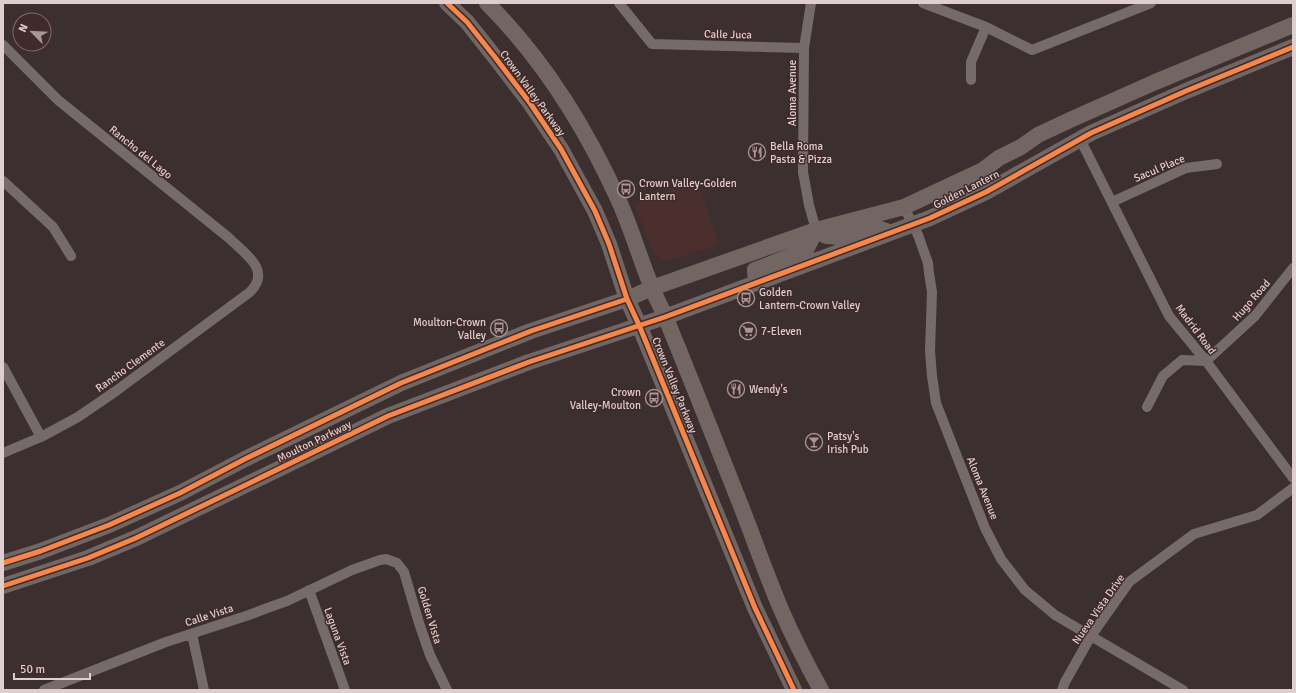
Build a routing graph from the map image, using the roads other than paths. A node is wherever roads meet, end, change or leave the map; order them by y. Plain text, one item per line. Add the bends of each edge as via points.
1 (447, 3) edge
2 (487, 3) edge
3 (619, 3) edge
4 (811, 3) edge
5 (923, 3) edge
6 (1151, 3) edge
7 (1293, 25) edge
8 (986, 28) junction
9 (3, 45) edge
10 (1293, 47) edge
11 (804, 48) junction
12 (971, 80) dead end
13 (1153, 83) junction
14 (1080, 139) junction
15 (1021, 147) junction
16 (1217, 164) dead end
17 (3, 181) edge
18 (1112, 202) junction
19 (904, 206) junction
20 (913, 225) junction
21 (816, 230) junction
22 (889, 232) junction
23 (71, 256) dead end
24 (1293, 268) edge
25 (259, 279) joint
26 (756, 283) junction
27 (652, 288) junction
28 (627, 299) junction
29 (665, 317) junction
30 (639, 325) junction
31 (1206, 361) junction
32 (3, 368) edge
33 (1147, 407) dead end
34 (41, 437) junction
35 (3, 453) edge
36 (1293, 478) edge
37 (1293, 488) edge
38 (380, 560) joint
39 (3, 563) edge
40 (3, 586) edge
41 (309, 590) junction
42 (192, 634) junction
43 (1091, 636) junction
44 (44, 690) edge
45 (204, 690) edge
46 (345, 690) edge
47 (447, 690) edge
48 (794, 690) edge
49 (821, 690) edge
50 (1062, 690) edge
51 (1183, 690) edge

1 - 28 main road, Crown Valley Parkway via 467,22 494,56 561,149 609,244
2 - 27 main road, Crown Valley Parkway via 553,83 579,122 620,204
3 - 11 street, Calle Juca via 652,44
4 - 11 street, Aloma Avenue
5 - 8 street
6 - 8 street via 1032,50
7 - 13 main road, Golden Lantern
8 - 12 street via 971,62
9 - 25 street, Rancho del Lago via 58,100 230,238 254,262
10 - 14 main road, Golden Lantern via 1186,91
11 - 21 street, Aloma Avenue via 803,172
13 - 14 main road via 1149,94 1088,121
13 - 15 main road, Golden Lantern via 1038,135
14 - 15 main road via 1066,134 1032,149
14 - 18 street, Madrid Road
14 - 20 main road, Golden Lantern via 986,192
15 - 19 main road, Golden Lantern via 983,170
16 - 18 street, Sacul Place via 1186,168
17 - 23 street via 53,227
18 - 31 street, Madrid Road via 1169,316
19 - 20 street, Aloma Avenue
19 - 21 main road, Golden Lantern
20 - 22 main road, Golden Lantern
20 - 43 street, Aloma Avenue via 928,263 932,292 930,351 936,403 985,528 1001,559 1025,590 1055,615
21 - 22 main road via 826,236 840,237 875,226
21 - 26 main road via 806,250 756,270
21 - 27 main road, Golden Lantern
22 - 26 main road, Golden Lantern
24 - 31 street, Hugo Road via 1256,316
25 - 34 street, Rancho Clemente via 256,287 250,292 116,391 78,417
26 - 29 main road, Golden Lantern
27 - 28 main road, Golden Lantern
27 - 29 main road, Crown Valley Parkway
28 - 30 main road, Crown Valley Parkway
28 - 39 main road, Moulton Parkway via 531,331 408,380 123,519 41,552
29 - 30 main road, Golden Lantern
29 - 49 main road, Crown Valley Parkway via 780,606
30 - 40 main road, Moulton Parkway via 529,362 388,416 136,538 88,558
30 - 48 main road, Crown Valley Parkway via 755,608
31 - 33 street via 1182,360 1163,376
31 - 36 street, Madrid Road
32 - 34 street
34 - 35 street, Rancho Clemente
37 - 43 street, Nueva Vista Drive via 1257,515 1194,534 1129,582
38 - 41 street, Calle Vista
38 - 47 street, Golden Vista via 393,561 404,572 430,655
41 - 42 street, Calle Vista via 256,613
41 - 46 street, Laguna Vista
42 - 44 street, Calle Vista via 132,654
42 - 45 street
43 - 50 street, Nueva Vista Drive
43 - 51 street, Aloma Avenue

